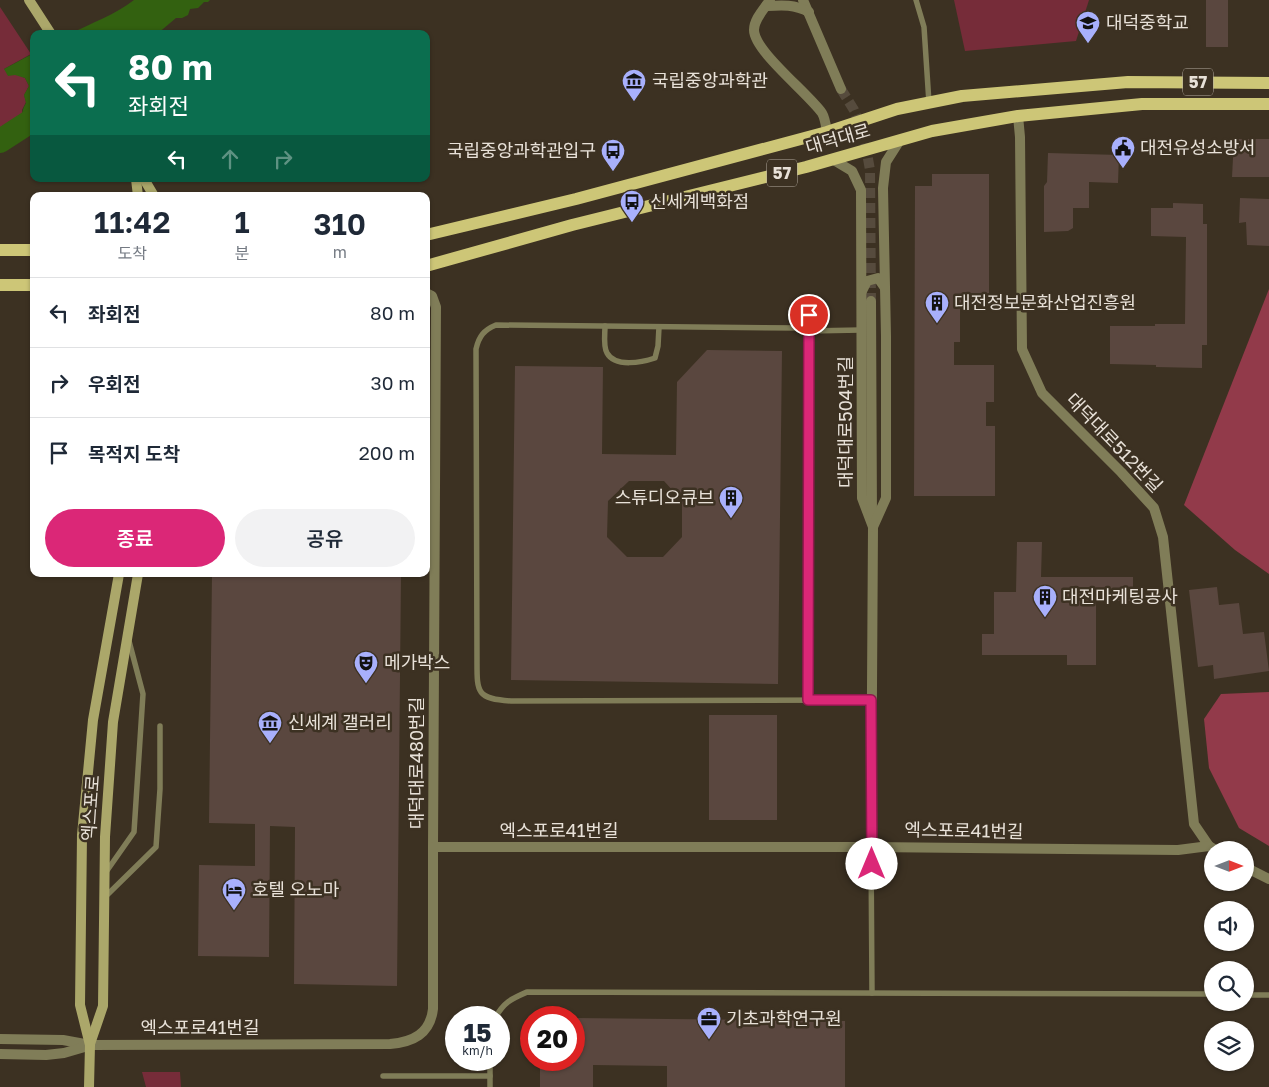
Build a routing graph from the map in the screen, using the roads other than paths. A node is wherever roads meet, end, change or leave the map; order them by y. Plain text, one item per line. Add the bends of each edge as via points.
1 (29, 0) edge
2 (803, 0) edge
3 (916, 0) edge
4 (768, 3) edge
5 (809, 12) junction
6 (48, 30) edge
7 (1269, 82) edge
8 (841, 89) tunnel mouth
9 (929, 103) junction
10 (1269, 104) edge
11 (1018, 116) junction
12 (827, 132) junction
13 (900, 140) junction
14 (832, 159) junction
15 (430, 234) edge
16 (0, 250) edge
17 (30, 250) edge
18 (430, 265) edge
19 (0, 285) edge
20 (30, 285) edge
21 (885, 288) junction
22 (861, 293) junction
23 (430, 295) edge
24 (810, 300) dead end
25 (871, 301) tunnel mouth
26 (605, 326) junction
27 (659, 327) junction
28 (861, 330) junction
29 (808, 331) junction
30 (435, 484) junction
31 (430, 488) edge
32 (872, 527) junction
33 (118, 577) edge
34 (138, 577) edge
35 (128, 638) junction
36 (808, 700) junction
37 (871, 700) junction
38 (160, 726) dead end
39 (1207, 841) edge
40 (433, 847) junction
41 (872, 847) junction
42 (1204, 848) edge
43 (1254, 872) edge
44 (104, 874) junction
45 (1269, 879) edge
46 (104, 897) junction
47 (872, 993) junction
48 (1204, 994) edge
49 (1254, 994) edge
50 (1269, 995) edge
51 (502, 1006) edge
52 (0, 1039) edge
53 (90, 1045) junction
54 (0, 1054) edge
55 (490, 1071) edge
56 (383, 1076) dead end
57 (490, 1076) junction
58 (90, 1087) edge
59 (490, 1087) edge

1 - 6 main road
2 - 5 street
3 - 9 lane via 924,26
4 - 5 street via 798,6
4 - 12 street via 758,17 754,31 758,43 823,115
5 - 8 street
7 - 9 main road, 대덕대로 / 57 via 1128,82 962,96
9 - 12 main road, 대덕대로 / 57 via 897,109
10 - 11 main road, 대덕대로 / 57 via 1142,104
11 - 13 main road, 대덕대로 / 57
11 - 39 street, 대덕대로512번길 via 1022,349 1042,393 1154,508 1163,537 1194,824
12 - 15 main road, 대덕대로 / 57
13 - 14 main road, 대덕대로 / 57
13 - 21 street via 886,162 883,188
14 - 18 main road, 대덕대로 / 57
14 - 22 street, 대덕대로504번길 via 852,171 861,190
16 - 17 main road
19 - 20 main road
21 - 22 street via 878,278 867,281
21 - 32 street via 886,498
22 - 28 street, 대덕대로504번길
23 - 30 street, 대덕대로480번길 via 436,307
24 - 29 lane
25 - 32 street
26 - 27 lane
26 - 27 lane via 607,354 620,362 645,362 655,358
26 - 36 lane via 496,325 478,340 477,685 486,697 511,701
27 - 29 lane via 799,328
28 - 29 lane
28 - 32 street, 대덕대로504번길 via 862,498
29 - 36 lane
30 - 31 lane
30 - 40 street, 대덕대로480번길
32 - 37 street, 대덕대로504번길
33 - 53 main road, 엑스포로 via 93,720 82,835 80,1005
34 - 35 main road, 엑스포로
35 - 44 main road, 엑스포로 via 113,722
35 - 44 lane via 143,694 134,832
36 - 37 lane
37 - 41 street, 대덕대로504번길
38 - 46 lane via 156,847
40 - 41 street, 엑스포로41번길
40 - 53 street, 엑스포로41번길 via 434,1009 432,1021 419,1036 390,1044
41 - 42 street, 엑스포로41번길
41 - 47 lane
43 - 45 street
44 - 46 main road, 엑스포로
46 - 53 main road, 엑스포로 via 103,1006
47 - 48 lane
47 - 51 lane via 527,992
49 - 50 lane
52 - 53 street via 64,1040
53 - 54 street via 64,1053
53 - 58 main road, 엑스포로
55 - 57 lane
56 - 57 lane
57 - 59 lane

